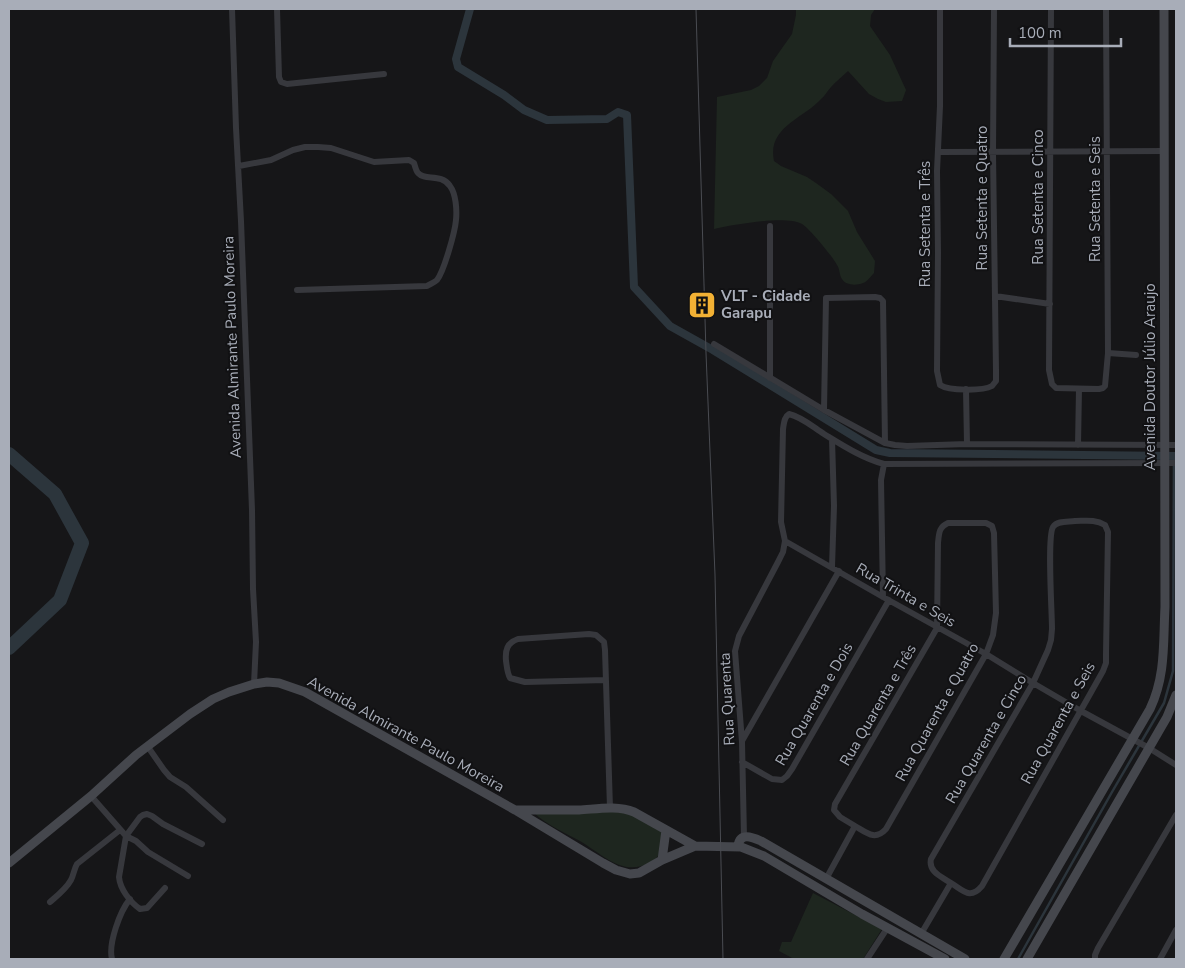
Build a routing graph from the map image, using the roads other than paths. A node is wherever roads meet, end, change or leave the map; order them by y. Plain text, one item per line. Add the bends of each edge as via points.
1 (232, 9) edge
2 (277, 9) edge
3 (940, 9) edge
4 (994, 9) edge
5 (1051, 9) edge
6 (1106, 9) edge
7 (1164, 9) edge
8 (384, 74) dead end
9 (1164, 151) junction
10 (938, 152) junction
11 (1050, 152) junction
12 (1108, 152) junction
13 (993, 153) junction
14 (239, 166) junction
15 (770, 226) dead end
16 (297, 290) dead end
17 (995, 296) junction
18 (1050, 304) junction
19 (714, 344) dead end
20 (1108, 353) junction
21 (1136, 355) dead end
22 (770, 378) junction
23 (992, 386) joint
24 (966, 389) junction
25 (1079, 389) junction
26 (824, 410) junction
27 (832, 439) junction
28 (885, 443) junction
29 (967, 444) junction
30 (1078, 445) junction
31 (1164, 446) junction
32 (1176, 446) edge
33 (1170, 463) edge
34 (884, 464) junction
35 (943, 525) joint
36 (1051, 533) joint
37 (785, 541) junction
38 (832, 567) junction
39 (838, 571) junction
40 (886, 599) junction
41 (937, 628) junction
42 (986, 654) junction
43 (606, 680) junction
44 (1033, 683) junction
45 (254, 684) junction
46 (1176, 695) edge
47 (1081, 711) junction
48 (1135, 740) junction
49 (742, 742) junction
50 (148, 747) junction
51 (1146, 747) junction
52 (742, 762) junction
53 (1176, 765) edge
54 (91, 796) junction
55 (610, 808) junction
56 (515, 810) junction
57 (1176, 815) edge
58 (222, 820) dead end
59 (855, 826) junction
60 (120, 830) junction
61 (666, 830) junction
62 (126, 836) junction
63 (744, 837) junction
64 (202, 844) dead end
65 (695, 846) junction
66 (738, 846) junction
67 (662, 860) junction
68 (9, 863) edge
69 (188, 876) dead end
70 (826, 878) junction
71 (951, 883) junction
72 (165, 888) dead end
73 (843, 889) junction
74 (130, 899) junction
75 (837, 899) junction
76 (50, 902) dead end
77 (888, 927) junction
78 (1176, 930) edge
79 (921, 934) junction
80 (112, 959) edge
81 (867, 959) edge
82 (945, 959) edge
83 (965, 959) edge
84 (1004, 959) edge
85 (1027, 959) edge
86 (1094, 959) edge
87 (1160, 959) edge

1 - 14 street, Avenida Almirante Paulo Moreira
2 - 8 street via 281,82
3 - 10 street, Rua Setenta e Três
4 - 13 street, Rua Setenta e Quatro
5 - 11 street, Rua Setenta e Cinco
6 - 12 street, Rua Setenta e Seis
7 - 9 main road, Avenida Doutor Júlio Araujo
9 - 12 street
9 - 31 main road, Avenida Doutor Júlio Araujo
10 - 13 street
10 - 24 street, Rua Setenta e Três via 936,371 940,385 945,388
11 - 12 street
11 - 13 street
11 - 18 street, Rua Setenta e Cinco
12 - 20 street, Rua Setenta e Seis
13 - 17 street, Rua Setenta e Quatro
14 - 16 street via 271,160 306,147 331,148 374,162 408,160 414,163 418,173 444,180 454,194 454,230 436,281 427,286
14 - 45 street, Avenida Almirante Paulo Moreira via 256,642
15 - 22 street
17 - 18 street
17 - 23 street, Rua Setenta e Quatro via 996,381
18 - 25 street, Rua Setenta e Cinco via 1049,370 1052,384 1056,388
19 - 22 street
20 - 21 street
20 - 25 street, Rua Setenta e Seis via 1106,386 1099,390
22 - 26 street
23 - 24 street, Rua Setenta e Três
24 - 29 street
25 - 30 street
26 - 28 street
26 - 28 street via 826,298 880,298 883,301
27 - 34 street
27 - 37 street via 797,417 786,416 781,522
27 - 38 street
28 - 29 street via 907,446
29 - 30 street
30 - 31 street
31 - 32 street
31 - 33 main road, Avenida Doutor Júlio Araujo
33 - 34 street
33 - 48 main road, Avenida Doutor Júlio Araujo via 1162,668 1156,697
34 - 40 street via 881,475
35 - 41 street, Rua Quarenta e Três via 938,543
35 - 42 street, Rua Quarenta e Quatro via 954,522 992,526 996,613
36 - 44 street, Rua Quarenta e Cinco via 1051,640
36 - 47 street, Rua Quarenta e Seis via 1058,522 1090,520 1105,525 1108,532 1106,663
37 - 38 street, Rua Trinta e Seis
37 - 49 street, Rua Quarenta via 783,552 736,644
38 - 39 street, Rua Trinta e Seis
39 - 40 street, Rua Trinta e Seis
39 - 49 street
40 - 41 street, Rua Trinta e Seis
40 - 52 street, Rua Quarenta e Dois via 787,776 782,780 772,779
41 - 42 street, Rua Trinta e Seis
41 - 59 street, Rua Quarenta e Três via 835,804 836,814
42 - 44 street, Rua Trinta e Seis
42 - 59 street, Rua Quarenta e Quatro via 886,829 876,836
43 - 43 street via 604,642 596,635 518,639 506,648 507,673 516,680
43 - 55 street
44 - 47 street, Rua Trinta e Seis
44 - 71 street, Rua Quarenta e Cinco via 931,859 934,872
45 - 50 main road, Avenida Almirante Paulo Moreira via 213,699
45 - 56 main road, Avenida Almirante Paulo Moreira via 279,682 305,692
46 - 51 main road via 1167,717
47 - 48 street, Rua Trinta e Seis
47 - 71 street, Rua Quarenta e Seis via 982,886 971,894
48 - 51 street, Rua Trinta e Seis
48 - 84 main road, Avenida Doutor Júlio Araujo
49 - 52 street, Rua Quarenta
50 - 54 main road, Avenida Almirante Paulo Moreira
50 - 58 street via 170,777
51 - 53 street, Rua Trinta e Seis
51 - 85 main road
52 - 63 street, Rua Quarenta
54 - 60 street
54 - 68 main road, Avenida Almirante Paulo Moreira
55 - 56 main road, Avenida Almirante Paulo Moreira
55 - 61 main road, Avenida Almirante Paulo Moreira via 629,810
56 - 67 main road, Avenida Almirante Paulo Moreira via 616,870 639,873
57 - 86 street
59 - 70 street
60 - 62 street
60 - 76 street via 77,864 70,881
61 - 65 main road, Avenida Almirante Paulo Moreira
61 - 67 main road
62 - 64 street via 146,814
62 - 69 street
62 - 74 street via 119,883
63 - 66 main road
63 - 70 main road via 762,841
65 - 66 main road, Avenida Almirante Paulo Moreira
65 - 67 main road, Avenida Almirante Paulo Moreira
66 - 75 main road, Avenida Almirante Paulo Moreira via 756,852
70 - 73 main road
71 - 79 street
72 - 74 street via 143,909
73 - 75 main road
73 - 79 main road
74 - 80 street via 116,925
75 - 77 main road, Avenida Almirante Paulo Moreira
77 - 81 street
77 - 82 main road, Avenida Almirante Paulo Moreira
78 - 87 street
79 - 83 main road

